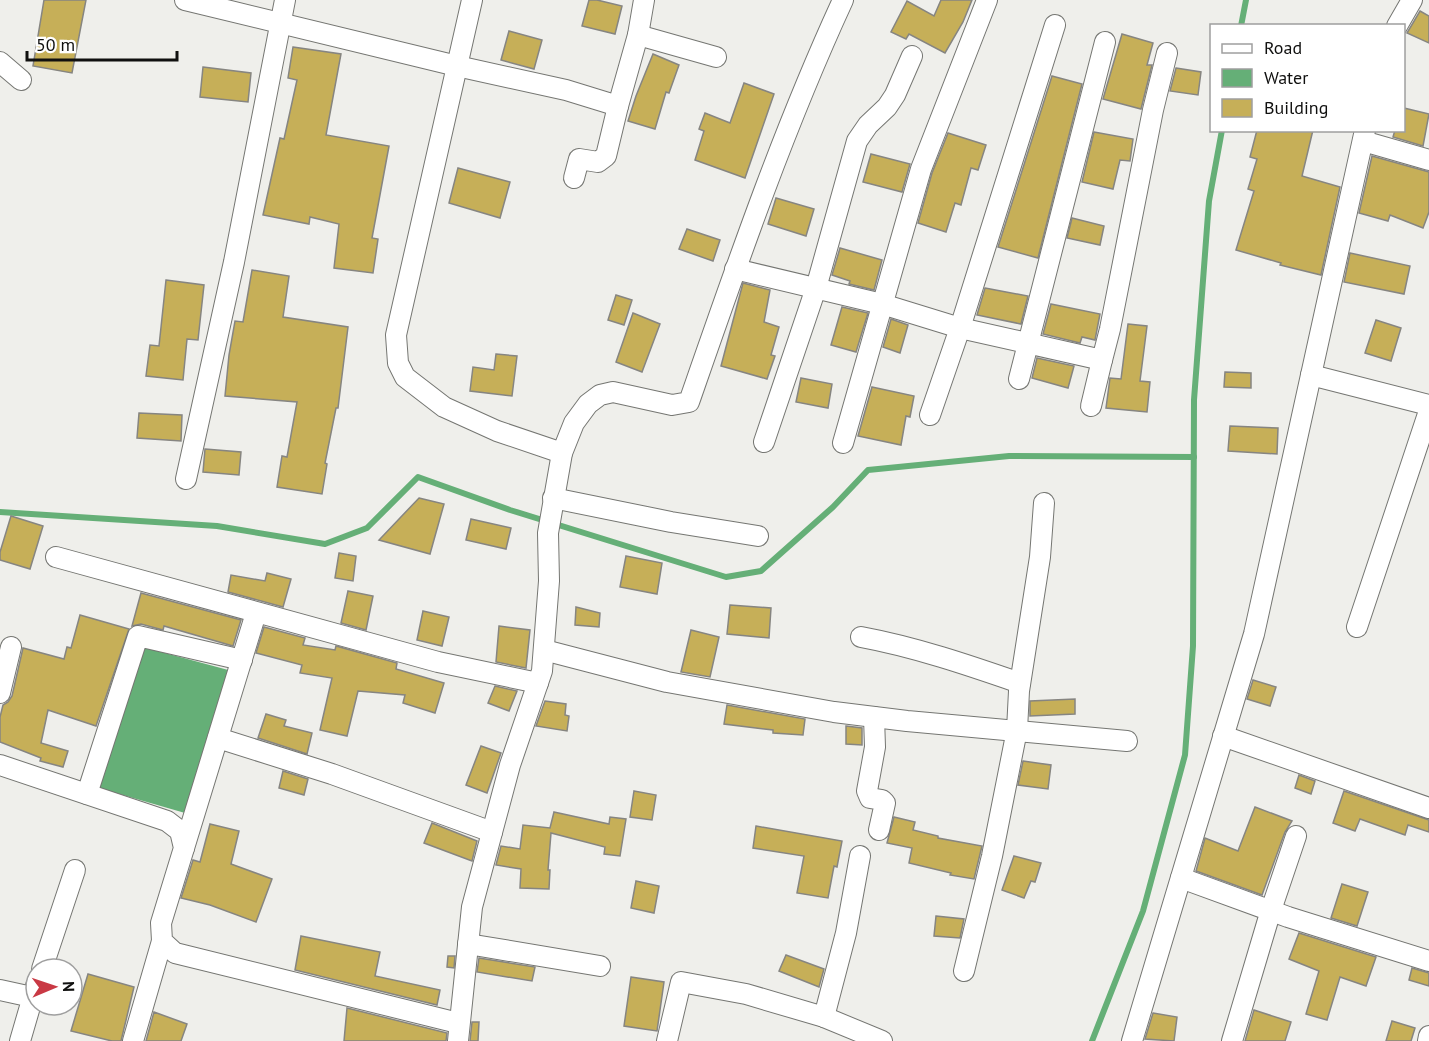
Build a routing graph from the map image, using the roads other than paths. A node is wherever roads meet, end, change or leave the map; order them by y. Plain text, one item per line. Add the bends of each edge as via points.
1 (185, 0) edge
2 (285, 0) edge
3 (472, 0) edge
4 (644, 0) edge
5 (843, 0) edge
6 (987, 0) edge
7 (1412, 0) edge
8 (279, 23) junction
9 (1398, 24) edge
10 (1055, 25) dead end
11 (638, 34) junction
12 (1106, 42) dead end
13 (1167, 53) dead end
14 (912, 56) dead end
15 (716, 57) dead end
16 (0, 62) edge
17 (457, 66) junction
18 (21, 80) dead end
19 (618, 106) junction
20 (1364, 136) edge
21 (1429, 160) edge
22 (573, 178) dead end
23 (735, 269) junction
24 (816, 288) junction
25 (882, 304) junction
26 (960, 328) junction
27 (1028, 342) junction
28 (1102, 360) junction
29 (1311, 375) junction
30 (1019, 379) dead end
31 (1429, 405) edge
32 (1090, 406) dead end
33 (1429, 411) edge
34 (930, 415) dead end
35 (764, 442) dead end
36 (843, 443) dead end
37 (562, 453) junction
38 (186, 479) dead end
39 (552, 503) junction
40 (1044, 503) dead end
41 (758, 536) dead end
42 (56, 557) dead end
43 (256, 613) junction
44 (1357, 627) dead end
45 (861, 637) dead end
46 (11, 647) dead end
47 (544, 650) junction
48 (242, 660) junction
49 (538, 683) junction
50 (1020, 683) junction
51 (0, 693) edge
52 (874, 717) junction
53 (1017, 730) junction
54 (1223, 736) junction
55 (218, 738) junction
56 (1127, 741) dead end
57 (0, 765) edge
58 (87, 794) junction
59 (1429, 807) edge
60 (879, 830) dead end
61 (492, 832) junction
62 (1296, 836) dead end
63 (184, 848) junction
64 (860, 856) dead end
65 (75, 870) dead end
66 (1180, 878) junction
67 (1269, 915) junction
68 (162, 941) junction
69 (468, 944) junction
70 (46, 957) edge
71 (1429, 961) edge
72 (600, 966) dead end
73 (964, 971) dead end
74 (0, 990) edge
75 (24, 991) edge
76 (27, 1017) edge
77 (824, 1017) junction
78 (458, 1032) edge
79 (1429, 1036) edge
80 (20, 1041) edge
81 (133, 1041) edge
82 (667, 1041) edge
83 (882, 1041) edge
84 (1132, 1041) edge
85 (1232, 1041) edge
86 (1428, 1041) edge

1 - 8 street
2 - 8 street
3 - 17 street
4 - 11 street
5 - 23 street via 810,71
6 - 25 street via 921,169
7 - 9 street
8 - 17 street
8 - 38 street via 234,262
10 - 26 street
11 - 15 street
11 - 19 street
12 - 27 street
13 - 28 street
14 - 24 street via 895,95 857,141
16 - 18 street
17 - 19 street
17 - 37 street via 396,335 398,363 405,377 444,407 497,431
19 - 22 street via 606,156 598,162 579,159
20 - 21 street
20 - 29 street
23 - 24 street
23 - 37 street via 689,402 672,405 613,392 600,395 574,423
24 - 25 street
24 - 35 street
25 - 26 street
25 - 36 street
26 - 27 street
26 - 34 street
27 - 28 street
27 - 30 street
28 - 32 street
29 - 31 street
29 - 54 street via 1254,634
33 - 44 street
37 - 39 street
39 - 41 street
39 - 47 street
40 - 50 street via 1040,557
42 - 43 street
43 - 48 street
43 - 49 street via 438,662
45 - 50 street via 928,652
46 - 51 street
47 - 49 street
47 - 52 street via 667,682
48 - 55 street
48 - 58 street via 138,636
49 - 61 street
50 - 53 street
52 - 53 street
52 - 60 street via 875,747 867,791 870,798 885,803
53 - 56 street
53 - 73 street
54 - 59 street
54 - 66 street
55 - 61 street
55 - 63 street
57 - 58 street
58 - 63 street via 167,821 180,831
61 - 69 street via 472,906
62 - 67 street
63 - 68 street via 161,923
64 - 77 street via 846,933
65 - 70 street
66 - 67 street
66 - 84 street
67 - 71 street
67 - 85 street
68 - 78 street via 175,953
68 - 81 street
69 - 72 street
69 - 78 street
74 - 75 street
76 - 80 street
77 - 82 street via 746,994 681,982
77 - 83 street
79 - 86 street

